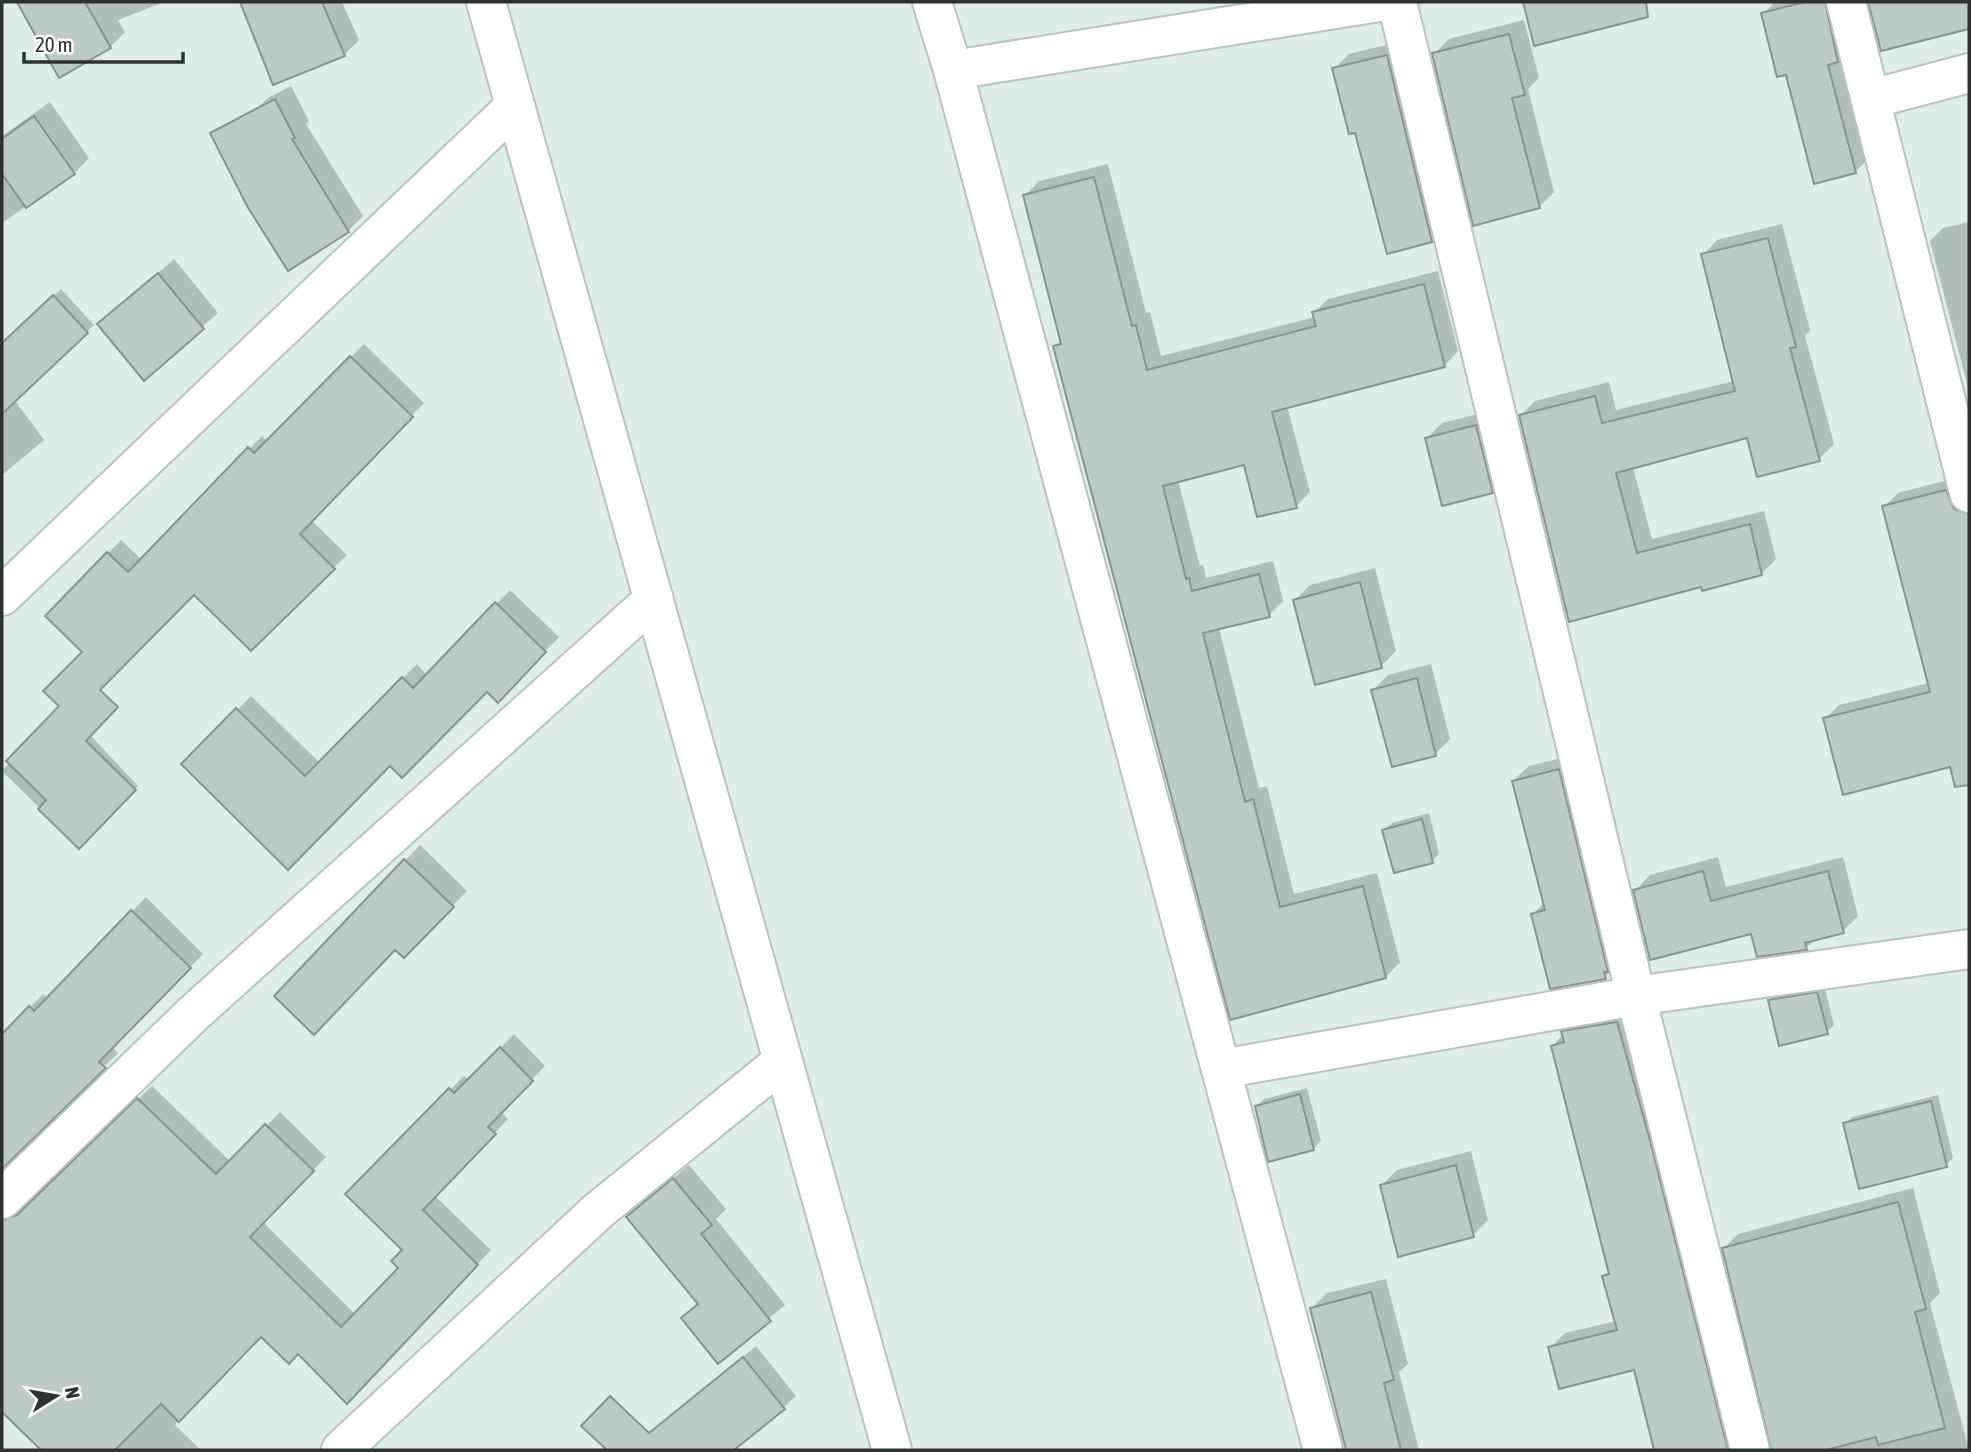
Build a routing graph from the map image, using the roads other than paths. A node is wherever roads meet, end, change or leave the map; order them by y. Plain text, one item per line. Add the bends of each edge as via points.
1 (486, 2) edge
2 (932, 2) edge
3 (1379, 2) edge
4 (1397, 2) edge
5 (1846, 2) edge
6 (953, 70) junction
7 (1969, 73) edge
8 (1871, 99) junction
9 (515, 106) junction
10 (1969, 493) edge
11 (2, 596) edge
12 (654, 599) junction
13 (1969, 949) edge
14 (1636, 996) junction
15 (783, 1061) junction
16 (1221, 1069) junction
17 (2, 1199) edge
18 (341, 1450) edge
19 (892, 1450) edge
20 (1323, 1450) edge
21 (1750, 1450) edge

1 - 9 street
2 - 6 street
3 - 6 street
4 - 14 street
5 - 8 street
6 - 16 street
7 - 8 street
8 - 10 street
9 - 11 street
9 - 12 street
12 - 15 street
12 - 17 street via 194,1013
13 - 14 street
14 - 16 street
14 - 21 street
15 - 18 street via 598,1211
15 - 19 street
16 - 20 street

